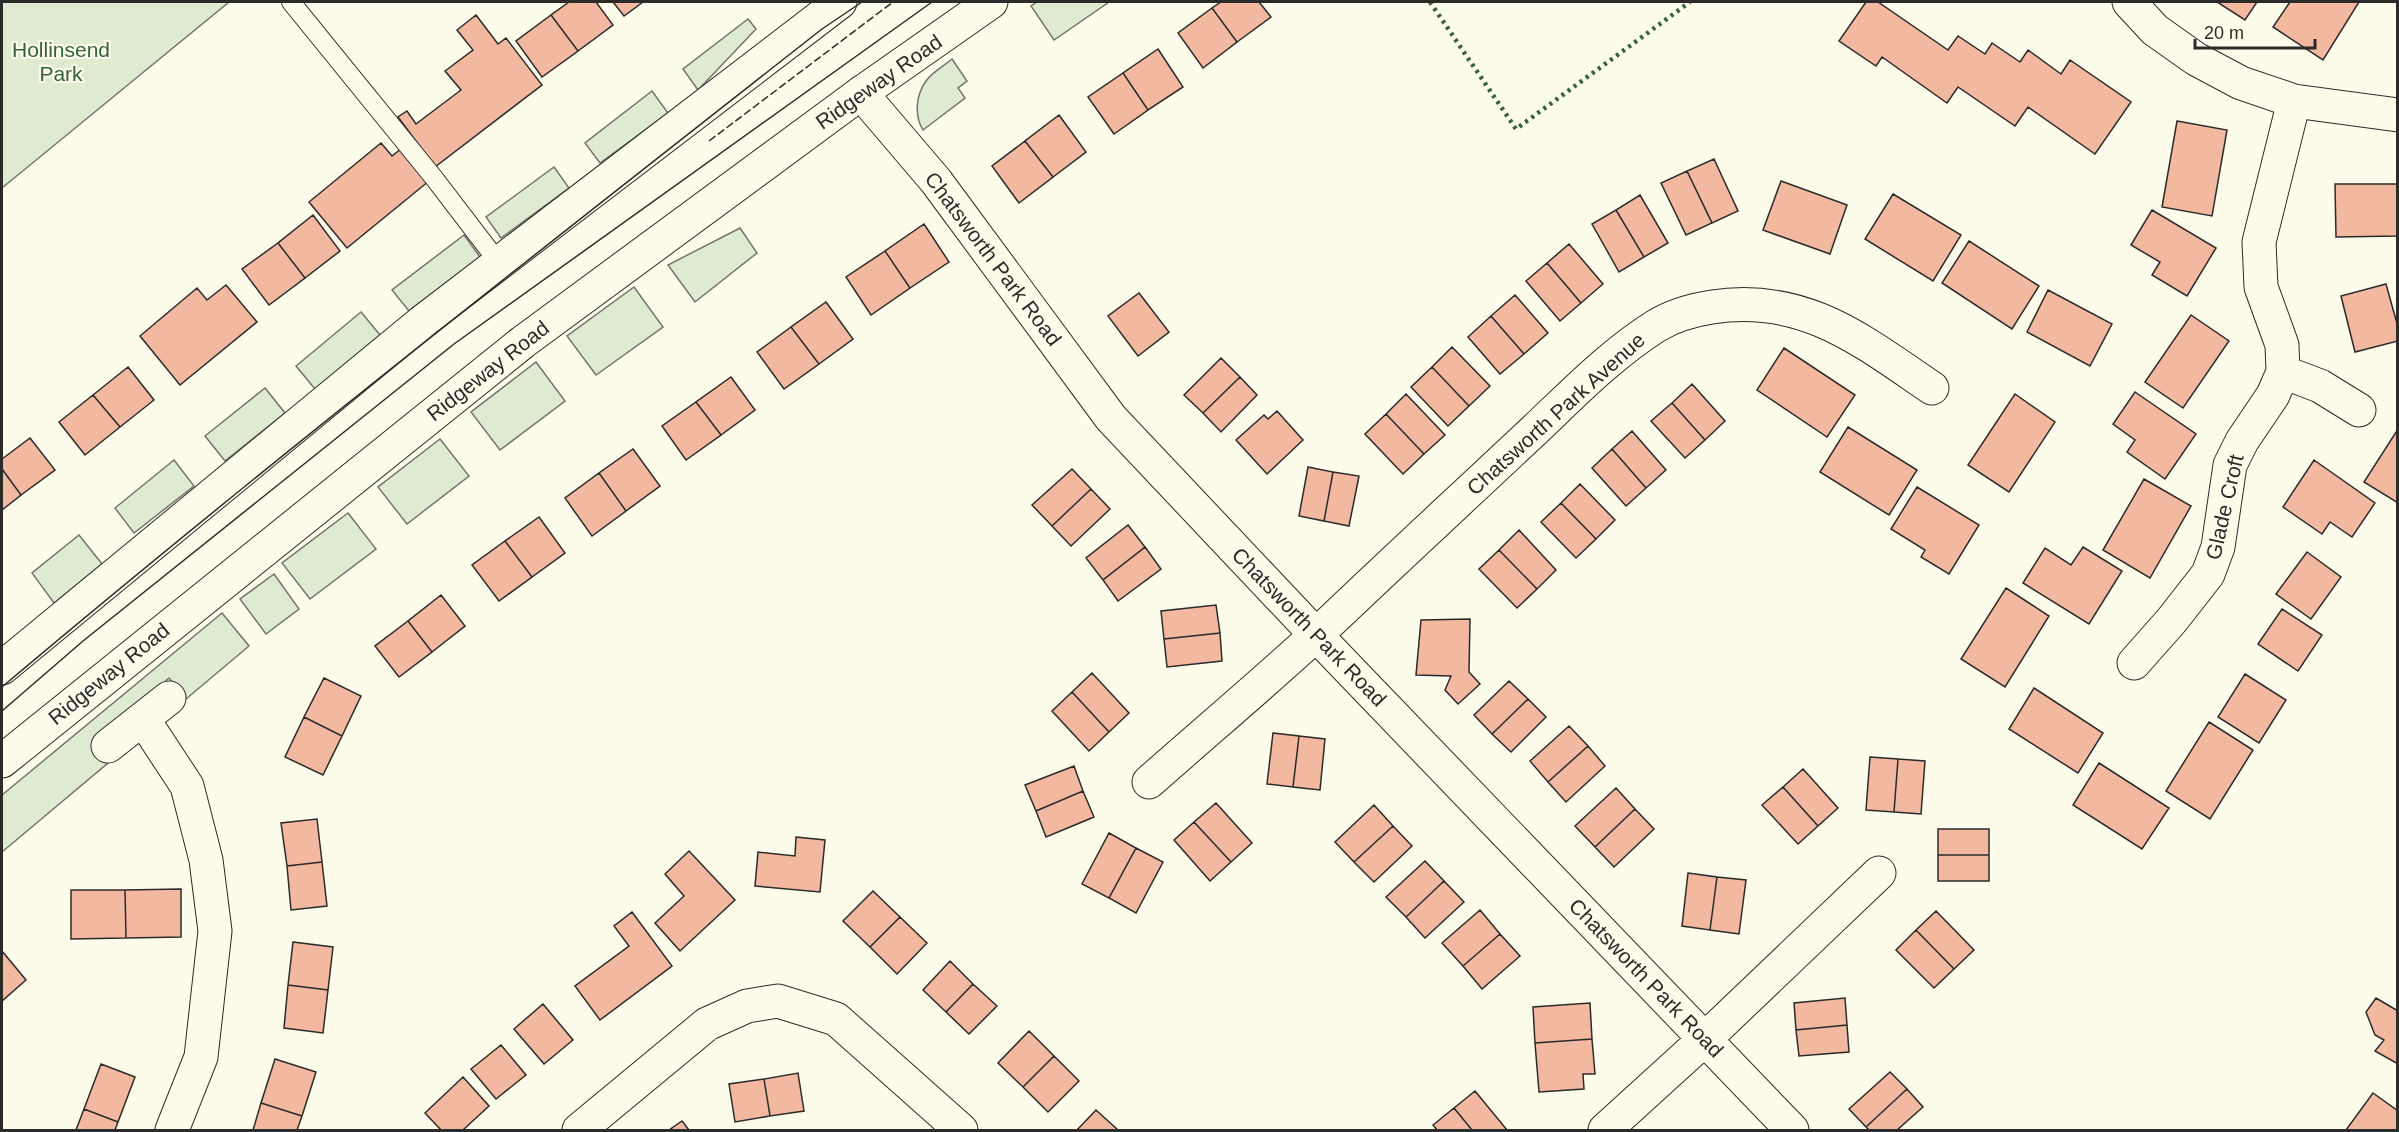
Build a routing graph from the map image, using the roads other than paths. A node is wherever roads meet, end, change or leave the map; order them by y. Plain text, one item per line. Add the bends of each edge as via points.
1 (291, 2) edge
2 (840, 2) edge
3 (991, 2) edge
4 (2129, 2) edge
5 (861, 93) junction
6 (2294, 101) junction
7 (2397, 115) edge
8 (499, 263) junction
9 (2283, 372) junction
10 (1932, 388) dead end
11 (2359, 410) dead end
12 (1316, 635) junction
13 (2134, 663) dead end
14 (2, 668) edge
15 (169, 698) dead end
16 (143, 719) junction
17 (108, 746) dead end
18 (2, 761) edge
19 (1149, 782) dead end
20 (1879, 873) dead end
21 (1705, 1040) junction
22 (172, 1131) edge
23 (579, 1131) edge
24 (962, 1131) edge
25 (1605, 1131) edge
26 (1792, 1131) edge

1 - 8 lane
2 - 8 main road
3 - 5 main road, Ridgeway Road
4 - 6 main road via 2155,30 2196,58 2241,83
5 - 12 main road, Chatsworth Park Road via 936,181 1111,418
5 - 18 main road, Ridgeway Road via 523,342
6 - 7 main road
6 - 9 main road, Glade Croft via 2259,242 2261,287 2282,345
8 - 14 main road
9 - 11 main road via 2320,386
9 - 13 main road, Glade Croft via 2230,465 2218,547 2208,574
10 - 12 main road, Chatsworth Park Avenue via 1846,331 1799,312 1731,305 1676,316 1658,324 1603,366
12 - 19 main road, Chatsworth Park Avenue
12 - 21 main road, Chatsworth Park Road
15 - 16 main road
16 - 17 main road
16 - 22 main road via 187,786 206,860 215,931 201,1057
20 - 21 main road
21 - 25 main road
21 - 26 main road, Chatsworth Park Road
23 - 24 main road via 707,1024 747,1006 777,1001 836,1019

